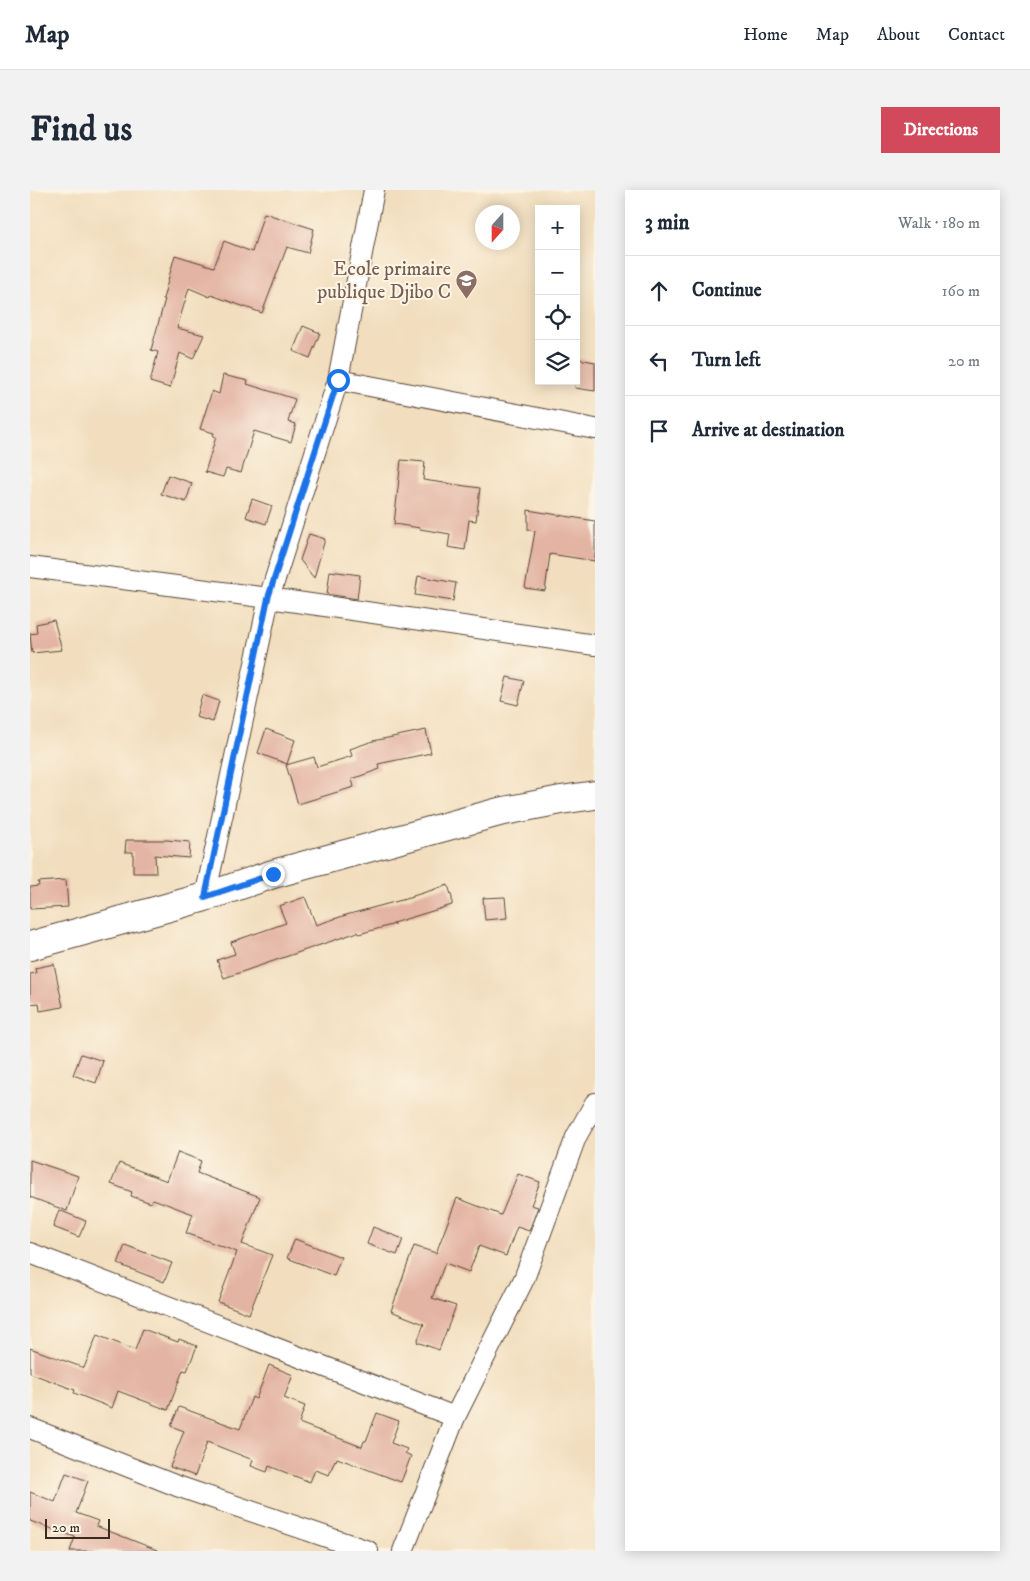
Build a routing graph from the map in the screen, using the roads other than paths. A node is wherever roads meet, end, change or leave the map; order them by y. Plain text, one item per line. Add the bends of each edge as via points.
1 (374, 190) edge
2 (338, 380) junction
3 (595, 428) edge
4 (30, 567) edge
5 (268, 598) junction
6 (595, 645) edge
7 (595, 795) edge
8 (205, 897) junction
9 (30, 946) edge
10 (595, 1103) edge
11 (30, 1254) edge
12 (455, 1417) junction
13 (30, 1428) edge
14 (368, 1551) edge
15 (403, 1551) edge

1 - 2 street
2 - 3 street
2 - 5 street
4 - 5 street
5 - 6 street
5 - 8 street
7 - 8 main road via 499,812 273,874
8 - 9 main road
10 - 12 street via 576,1137 524,1279
11 - 12 street
12 - 15 street
13 - 14 street via 177,1486

